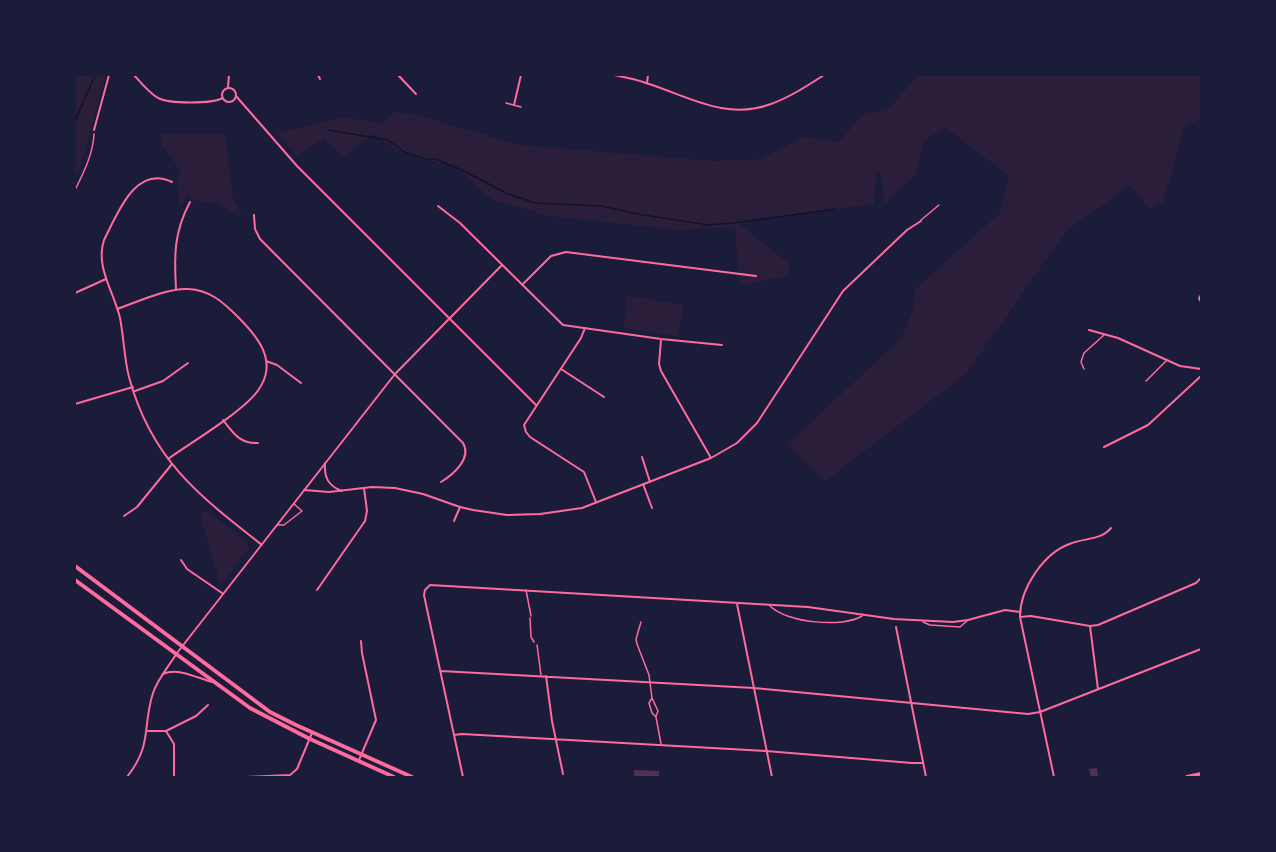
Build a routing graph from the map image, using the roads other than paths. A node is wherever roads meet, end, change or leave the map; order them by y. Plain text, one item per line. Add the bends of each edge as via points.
1 (109, 75) edge
2 (134, 75) edge
3 (229, 75) edge
4 (318, 75) edge
5 (398, 75) edge
6 (521, 75) edge
7 (614, 75) edge
8 (648, 75) edge
9 (824, 75) edge
10 (320, 79) dead end
11 (647, 83) junction
12 (228, 88) junction
13 (416, 94) dead end
14 (236, 96) junction
15 (223, 98) junction
16 (506, 103) dead end
17 (514, 105) junction
18 (522, 107) dead end
19 (94, 130) road end
20 (172, 182) dead end
21 (190, 202) dead end
22 (939, 205) dead end
23 (438, 206) dead end
24 (254, 215) dead end
25 (921, 221) joint
26 (502, 265) junction
27 (756, 276) dead end
28 (106, 279) junction
29 (522, 285) junction
30 (176, 289) junction
31 (75, 293) edge
32 (1201, 295) edge
33 (1201, 302) edge
34 (117, 309) junction
35 (449, 318) junction
36 (585, 328) junction
37 (1089, 330) dead end
38 (1104, 334) junction
39 (661, 339) junction
40 (722, 345) dead end
41 (266, 361) junction
42 (1166, 362) junction
43 (188, 363) dead end
44 (561, 369) junction
45 (1084, 369) dead end
46 (1201, 369) edge
47 (395, 374) junction
48 (1201, 376) edge
49 (1146, 381) dead end
50 (301, 383) dead end
51 (133, 387) junction
52 (134, 392) junction
53 (604, 397) dead end
54 (75, 404) edge
55 (536, 405) junction
56 (223, 420) junction
57 (258, 443) dead end
58 (1104, 447) dead end
59 (642, 457) dead end
60 (711, 458) junction
61 (168, 459) junction
62 (325, 463) junction
63 (172, 464) junction
64 (441, 482) dead end
65 (650, 482) junction
66 (644, 484) junction
67 (364, 488) junction
68 (304, 490) junction
69 (343, 491) junction
70 (596, 502) junction
71 (294, 503) junction
72 (460, 507) junction
73 (652, 508) dead end
74 (124, 516) dead end
75 (454, 521) dead end
76 (277, 525) junction
77 (1111, 528) dead end
78 (262, 544) junction
79 (181, 560) dead end
80 (75, 566) edge
81 (1201, 578) edge
82 (75, 580) edge
83 (316, 590) dead end
84 (526, 590) junction
85 (223, 594) junction
86 (737, 604) junction
87 (770, 605) junction
88 (1020, 612) junction
89 (864, 614) junction
90 (531, 616) road end
91 (1020, 617) junction
92 (641, 622) dead end
93 (1090, 626) junction
94 (896, 627) dead end
95 (361, 641) dead end
96 (537, 645) road end
97 (183, 646) junction
98 (1201, 649) edge
99 (177, 653) junction
100 (440, 671) junction
101 (163, 674) junction
102 (541, 676) junction
103 (546, 676) junction
104 (651, 682) junction
105 (218, 684) junction
106 (754, 688) junction
107 (1098, 689) junction
108 (652, 698) junction
109 (911, 703) junction
110 (208, 705) dead end
111 (1040, 712) junction
112 (656, 717) junction
113 (148, 731) junction
114 (166, 731) junction
115 (312, 733) junction
116 (454, 735) junction
117 (309, 739) junction
118 (556, 739) junction
119 (661, 745) junction
120 (766, 751) junction
121 (362, 755) junction
122 (359, 761) junction
123 (923, 763) junction
124 (393, 769) junction
125 (562, 774) dead end
126 (1201, 774) edge
127 (391, 776) edge
128 (128, 777) edge
129 (174, 777) edge
130 (246, 777) edge
131 (412, 777) edge
132 (463, 777) edge
133 (772, 777) edge
134 (926, 777) edge
135 (1054, 777) edge
136 (1187, 777) edge

1 - 19 street
2 - 15 street via 152,94 168,101
3 - 12 street
4 - 10 street
5 - 13 street
6 - 17 street
7 - 11 street
8 - 11 street
9 - 11 street via 780,100 741,110 710,107
12 - 14 street
12 - 15 street
14 - 15 street via 229,101
14 - 35 street via 297,166
16 - 17 lane
17 - 18 lane
20 - 28 street via 145,181 132,190 101,247
21 - 30 street via 176,241
22 - 25 lane
23 - 26 street
24 - 47 street via 260,239
25 - 60 street via 843,291 757,423 737,443
26 - 29 street
26 - 35 street
27 - 29 street via 566,252 551,256
28 - 31 street
28 - 34 street
29 - 36 street via 560,323
30 - 34 street
30 - 41 street via 201,291 221,300 257,337
32 - 33 street
34 - 51 street
35 - 47 street
35 - 55 street
36 - 39 street
36 - 44 street
37 - 38 street
38 - 42 street
38 - 45 lane via 1084,353
39 - 40 street
39 - 60 street via 661,371
41 - 50 street
41 - 56 street via 260,388
42 - 46 street
42 - 49 lane
43 - 52 street via 163,381
44 - 53 street
44 - 55 street
47 - 62 street
47 - 64 street via 465,446 465,457
48 - 58 street via 1148,425
51 - 52 street
51 - 54 street
52 - 61 street via 146,424
55 - 70 street via 524,425 526,432 581,469
56 - 57 street via 241,440
56 - 61 street
59 - 65 street
60 - 65 street
61 - 63 street
62 - 68 street
62 - 69 street via 328,481
63 - 74 street via 137,507
63 - 78 street via 212,506
65 - 66 street
66 - 70 street
66 - 73 street
67 - 69 street
67 - 72 street via 409,490
67 - 83 street via 365,521
68 - 69 street
68 - 71 street
70 - 72 street via 570,510 524,515
71 - 76 street
71 - 76 lane via 302,511 284,525
72 - 75 street
76 - 78 street
77 - 88 street via 1101,536 1070,543 1055,552 1034,576
78 - 85 street
79 - 85 street via 187,569
80 - 97 main road
81 - 93 street
82 - 99 main road
84 - 86 street
84 - 90 lane
84 - 100 street via 426,587 424,595
85 - 97 street
86 - 87 street
86 - 106 street
87 - 89 street
87 - 89 lane via 786,616 800,619 838,622
88 - 89 street via 1005,610 959,622
88 - 91 street
91 - 93 street
91 - 111 street
92 - 104 lane via 636,639
93 - 107 street
94 - 109 street
95 - 121 street via 375,720
96 - 102 lane
97 - 99 street
97 - 115 main road via 258,704
98 - 107 street
99 - 101 street
99 - 105 main road
100 - 102 street
100 - 116 street
101 - 105 street via 179,672
101 - 113 street via 150,703
102 - 103 street
103 - 104 street
103 - 118 street
104 - 106 street
104 - 108 lane
105 - 117 main road via 256,711
106 - 109 street
106 - 120 street
107 - 111 street
108 - 112 lane via 658,711
108 - 112 lane via 649,703
109 - 111 street
109 - 123 street
110 - 114 street via 196,716
111 - 135 street
112 - 119 lane
113 - 114 street
113 - 128 street via 141,757
114 - 129 street via 174,744
115 - 117 street
115 - 121 main road
116 - 118 street
116 - 132 street
117 - 122 main road
117 - 130 street via 297,769 290,776
118 - 119 street
118 - 125 street
119 - 120 street
120 - 123 street
120 - 133 street
121 - 122 street
121 - 124 main road
122 - 127 main road
123 - 134 street
124 - 127 street
124 - 131 main road
126 - 136 main road

